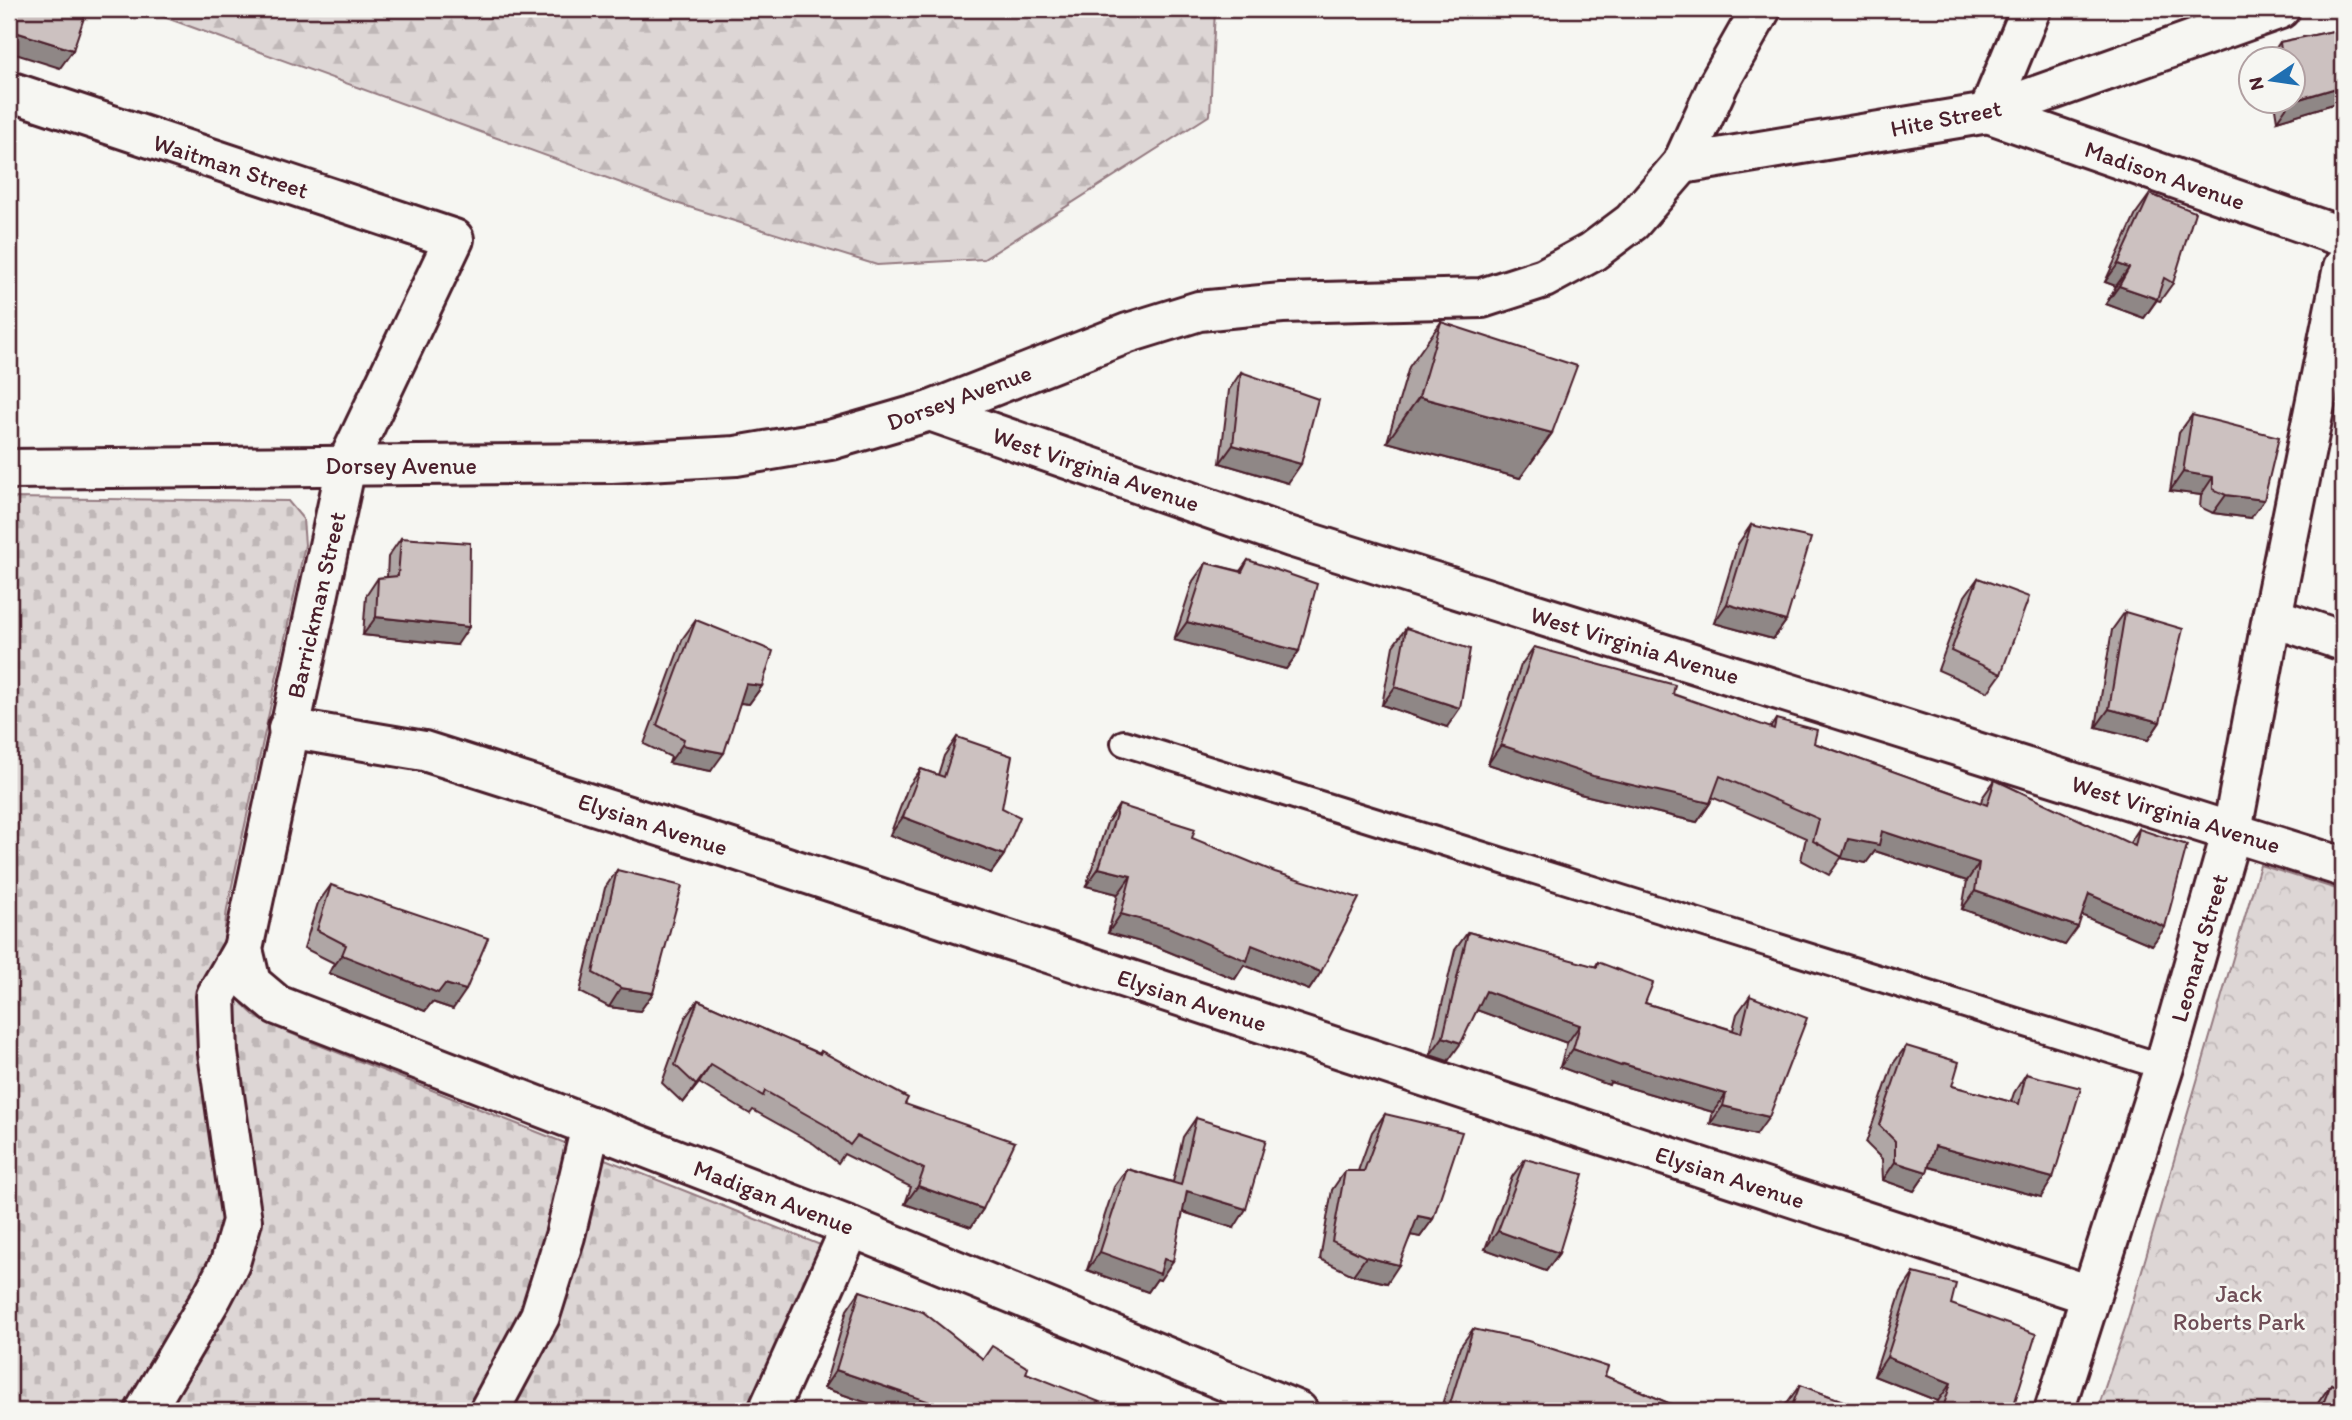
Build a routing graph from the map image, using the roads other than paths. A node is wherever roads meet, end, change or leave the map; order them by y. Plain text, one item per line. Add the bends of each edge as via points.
1 (1761, 9) edge
2 (2031, 9) edge
3 (2280, 9) edge
4 (9, 91) edge
5 (1988, 113) junction
6 (1682, 164) junction
7 (2343, 237) edge
8 (454, 239) joint
9 (2343, 267) edge
10 (930, 411) junction
11 (346, 466) junction
12 (9, 469) edge
13 (2272, 617) junction
14 (2343, 641) edge
15 (288, 728) junction
16 (1124, 743) dead end
17 (2232, 831) junction
18 (2343, 867) edge
19 (247, 966) junction
20 (2164, 1067) junction
21 (591, 1126) junction
22 (851, 1227) junction
23 (2090, 1296) junction
24 (145, 1411) edge
25 (489, 1411) edge
26 (768, 1411) edge
27 (1298, 1411) edge
28 (2053, 1411) edge

1 - 6 street, Dorsey Avenue via 1719,83
2 - 5 street
3 - 5 street, Hite Street
4 - 8 street, Waitman Street
5 - 6 street, Hite Street
5 - 7 street, Madison Avenue
6 - 10 street, Dorsey Avenue via 1632,222 1592,252 1545,278 1482,298 1282,303 1199,311 1128,333
8 - 11 street, Barrickman Street
9 - 13 street, Leonard Street
10 - 11 street, Dorsey Avenue via 830,440 736,456 611,463
10 - 17 street, West Virginia Avenue via 1291,537
11 - 12 street, Dorsey Avenue
11 - 15 street, Barrickman Street
13 - 14 street
13 - 17 street, Leonard Street
15 - 19 street, Barrickman Street
15 - 23 street, Elysian Avenue via 437,755
16 - 20 lane
17 - 18 street, West Virginia Avenue
17 - 20 street, Leonard Street
19 - 21 street, Madigan Avenue via 277,1005
19 - 24 street, Barrickman Street via 216,996 218,1053 242,1221 224,1275
20 - 23 street, Leonard Street
21 - 22 street, Madigan Avenue
21 - 25 street via 540,1316
22 - 26 street
22 - 27 street, Madigan Avenue
23 - 28 street, Leonard Street

